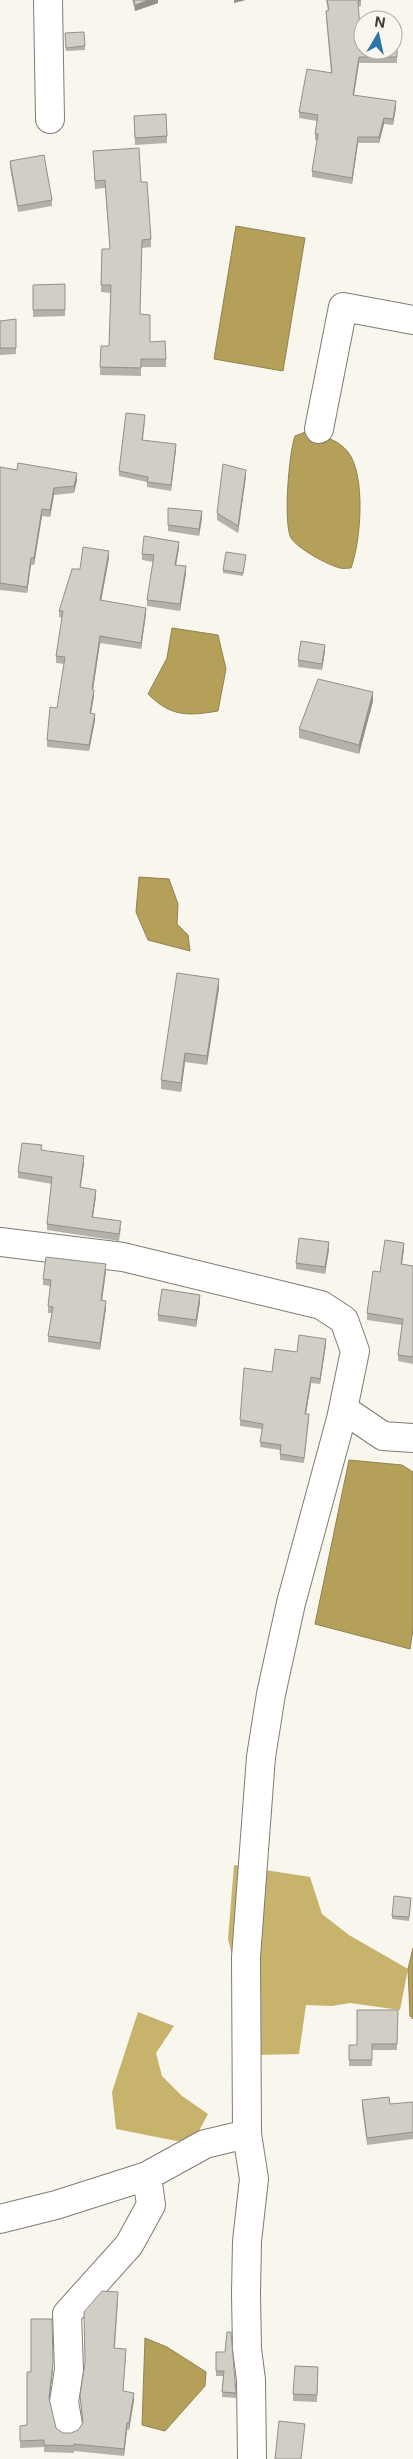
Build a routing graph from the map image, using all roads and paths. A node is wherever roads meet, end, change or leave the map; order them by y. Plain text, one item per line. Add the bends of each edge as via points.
1 (48, 0) edge
2 (50, 119) dead end
3 (413, 320) edge
4 (318, 428) dead end
5 (0, 1242) edge
6 (343, 1408) junction
7 (413, 1438) edge
8 (247, 2134) junction
9 (147, 2176) junction
10 (0, 2219) edge
11 (68, 2425) dead end
12 (252, 2459) edge

1 - 2 street
3 - 4 street via 344,307
5 - 6 street via 123,1258 321,1305 344,1320 355,1350
6 - 7 street via 383,1436
6 - 8 street via 290,1603 261,1756 246,1957
8 - 9 street via 206,2144
8 - 12 street via 254,2179 247,2241 246,2294
9 - 10 street
9 - 11 street via 151,2205 129,2245 67,2314 69,2370 64,2402

